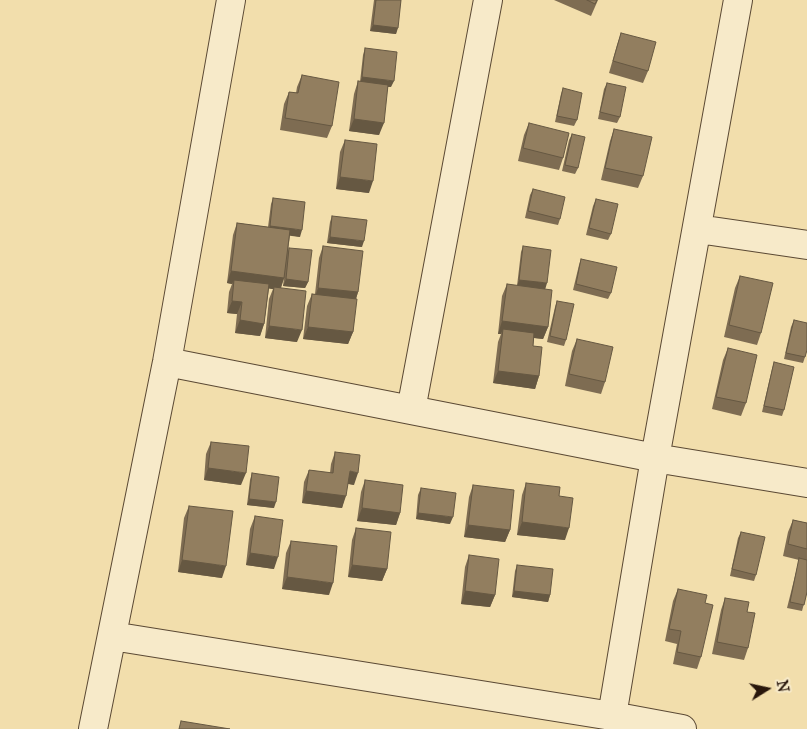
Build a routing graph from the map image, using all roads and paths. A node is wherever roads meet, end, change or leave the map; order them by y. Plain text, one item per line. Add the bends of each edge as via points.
1 (231, 0) edge
2 (488, 0) edge
3 (738, 0) edge
4 (698, 229) junction
5 (807, 245) edge
6 (167, 362) junction
7 (411, 410) junction
8 (655, 458) junction
9 (807, 482) edge
10 (112, 636) junction
11 (612, 716) junction
12 (93, 729) edge
13 (682, 729) edge

1 - 6 street
2 - 7 street
3 - 4 street
4 - 5 street
4 - 8 street
6 - 7 street
6 - 10 street
7 - 8 street
8 - 9 street
8 - 11 street
10 - 11 street
10 - 12 street
11 - 13 street

